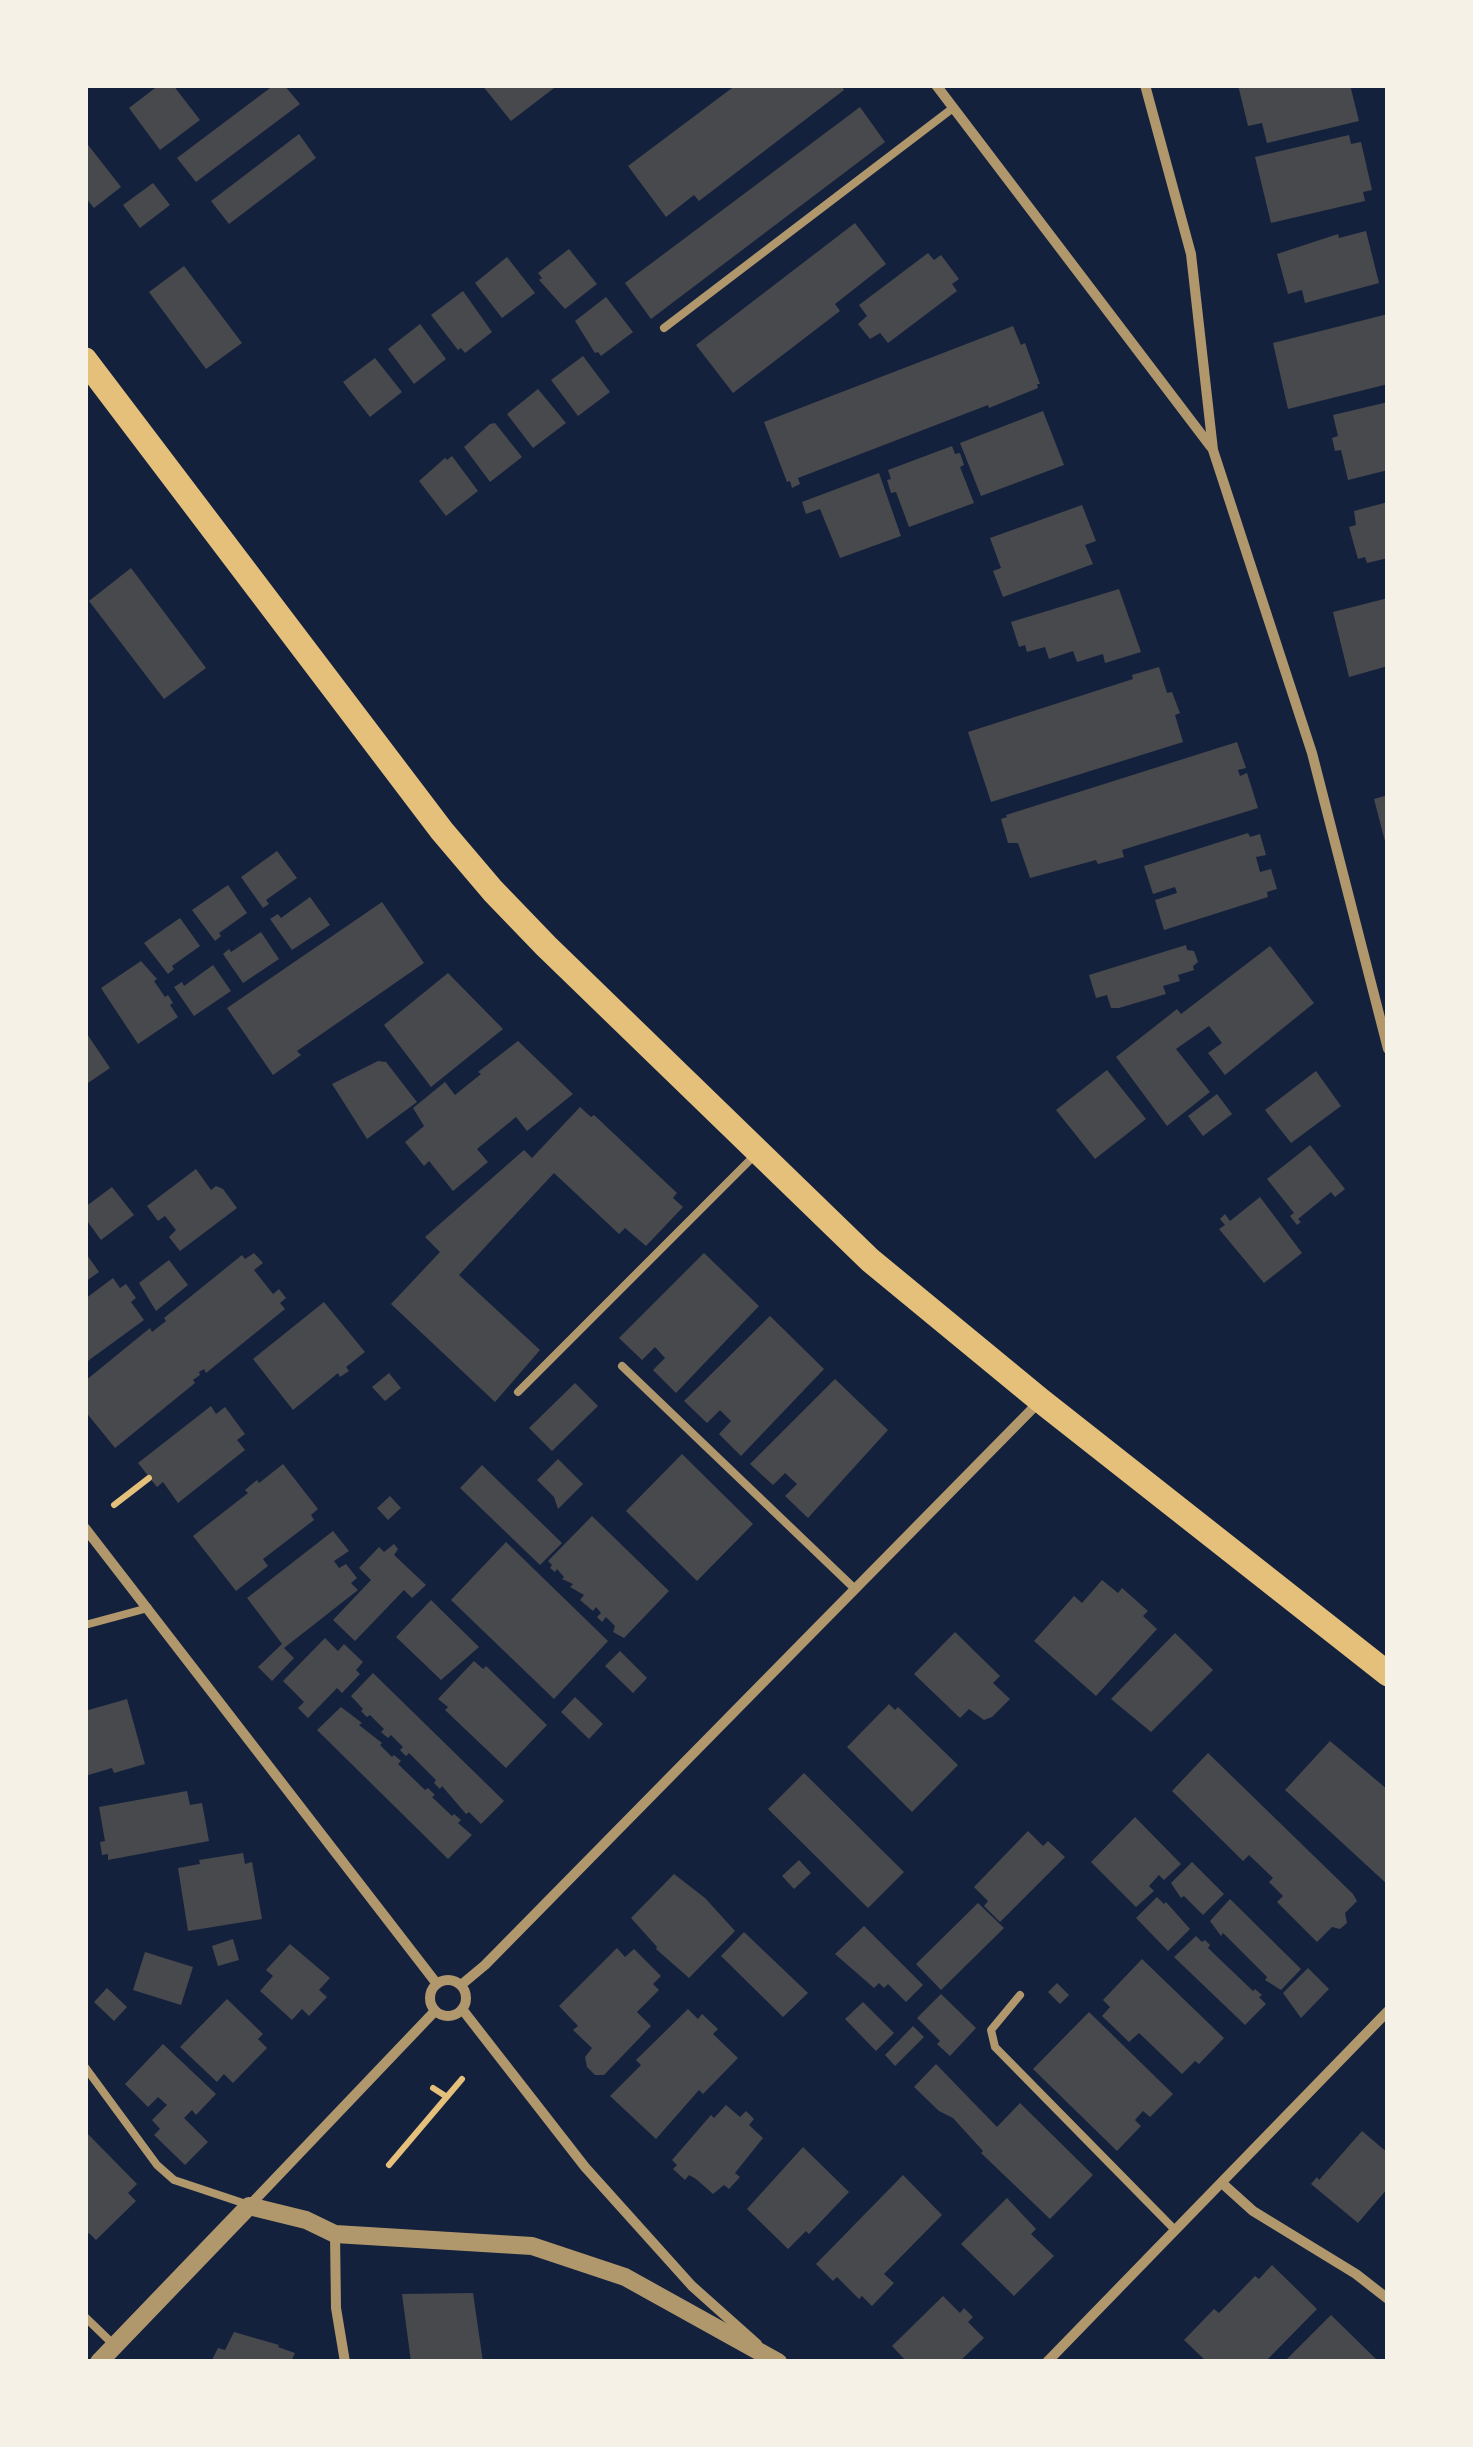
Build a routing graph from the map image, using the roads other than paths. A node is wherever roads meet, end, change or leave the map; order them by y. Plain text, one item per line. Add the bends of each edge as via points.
1 (936, 85) edge
2 (1145, 85) edge
3 (953, 108) junction
4 (664, 328) dead end
5 (85, 360) edge
6 (1213, 450) junction
7 (1388, 1049) edge
8 (758, 1152) junction
9 (622, 1366) dead end
10 (518, 1392) dead end
11 (1040, 1400) junction
12 (85, 1528) edge
13 (855, 1589) junction
14 (148, 1608) junction
15 (85, 1624) edge
16 (1388, 1674) edge
17 (437, 1984) junction
18 (460, 1985) junction
19 (1020, 1995) dead end
20 (462, 2008) junction
21 (435, 2010) junction
22 (1388, 2011) edge
23 (85, 2067) edge
24 (1223, 2184) junction
25 (250, 2206) junction
26 (1175, 2230) junction
27 (334, 2234) junction
28 (1388, 2300) edge
29 (85, 2317) edge
30 (114, 2346) junction
31 (777, 2361) edge
32 (99, 2362) edge
33 (345, 2362) edge
34 (1047, 2362) edge

1 - 3 street
2 - 6 street via 1191,254
3 - 4 lane
3 - 6 street
5 - 8 main road via 493,891
6 - 7 street via 1312,754
8 - 10 lane
8 - 11 main road via 870,1260
9 - 13 lane
11 - 13 street
11 - 16 main road
12 - 14 street
13 - 18 street
14 - 15 lane
14 - 17 street
17 - 18 street
17 - 21 street via 430,2000
18 - 20 street
19 - 26 lane via 990,2030 995,2047
20 - 21 street via 446,2016
20 - 31 street via 585,2167 692,2286
21 - 25 street
22 - 24 street
23 - 25 lane via 174,2180
24 - 26 street
24 - 28 street via 1253,2212
25 - 27 street
25 - 30 street
26 - 34 street
27 - 31 street via 532,2246 626,2277
27 - 33 street
29 - 30 lane
30 - 32 street

